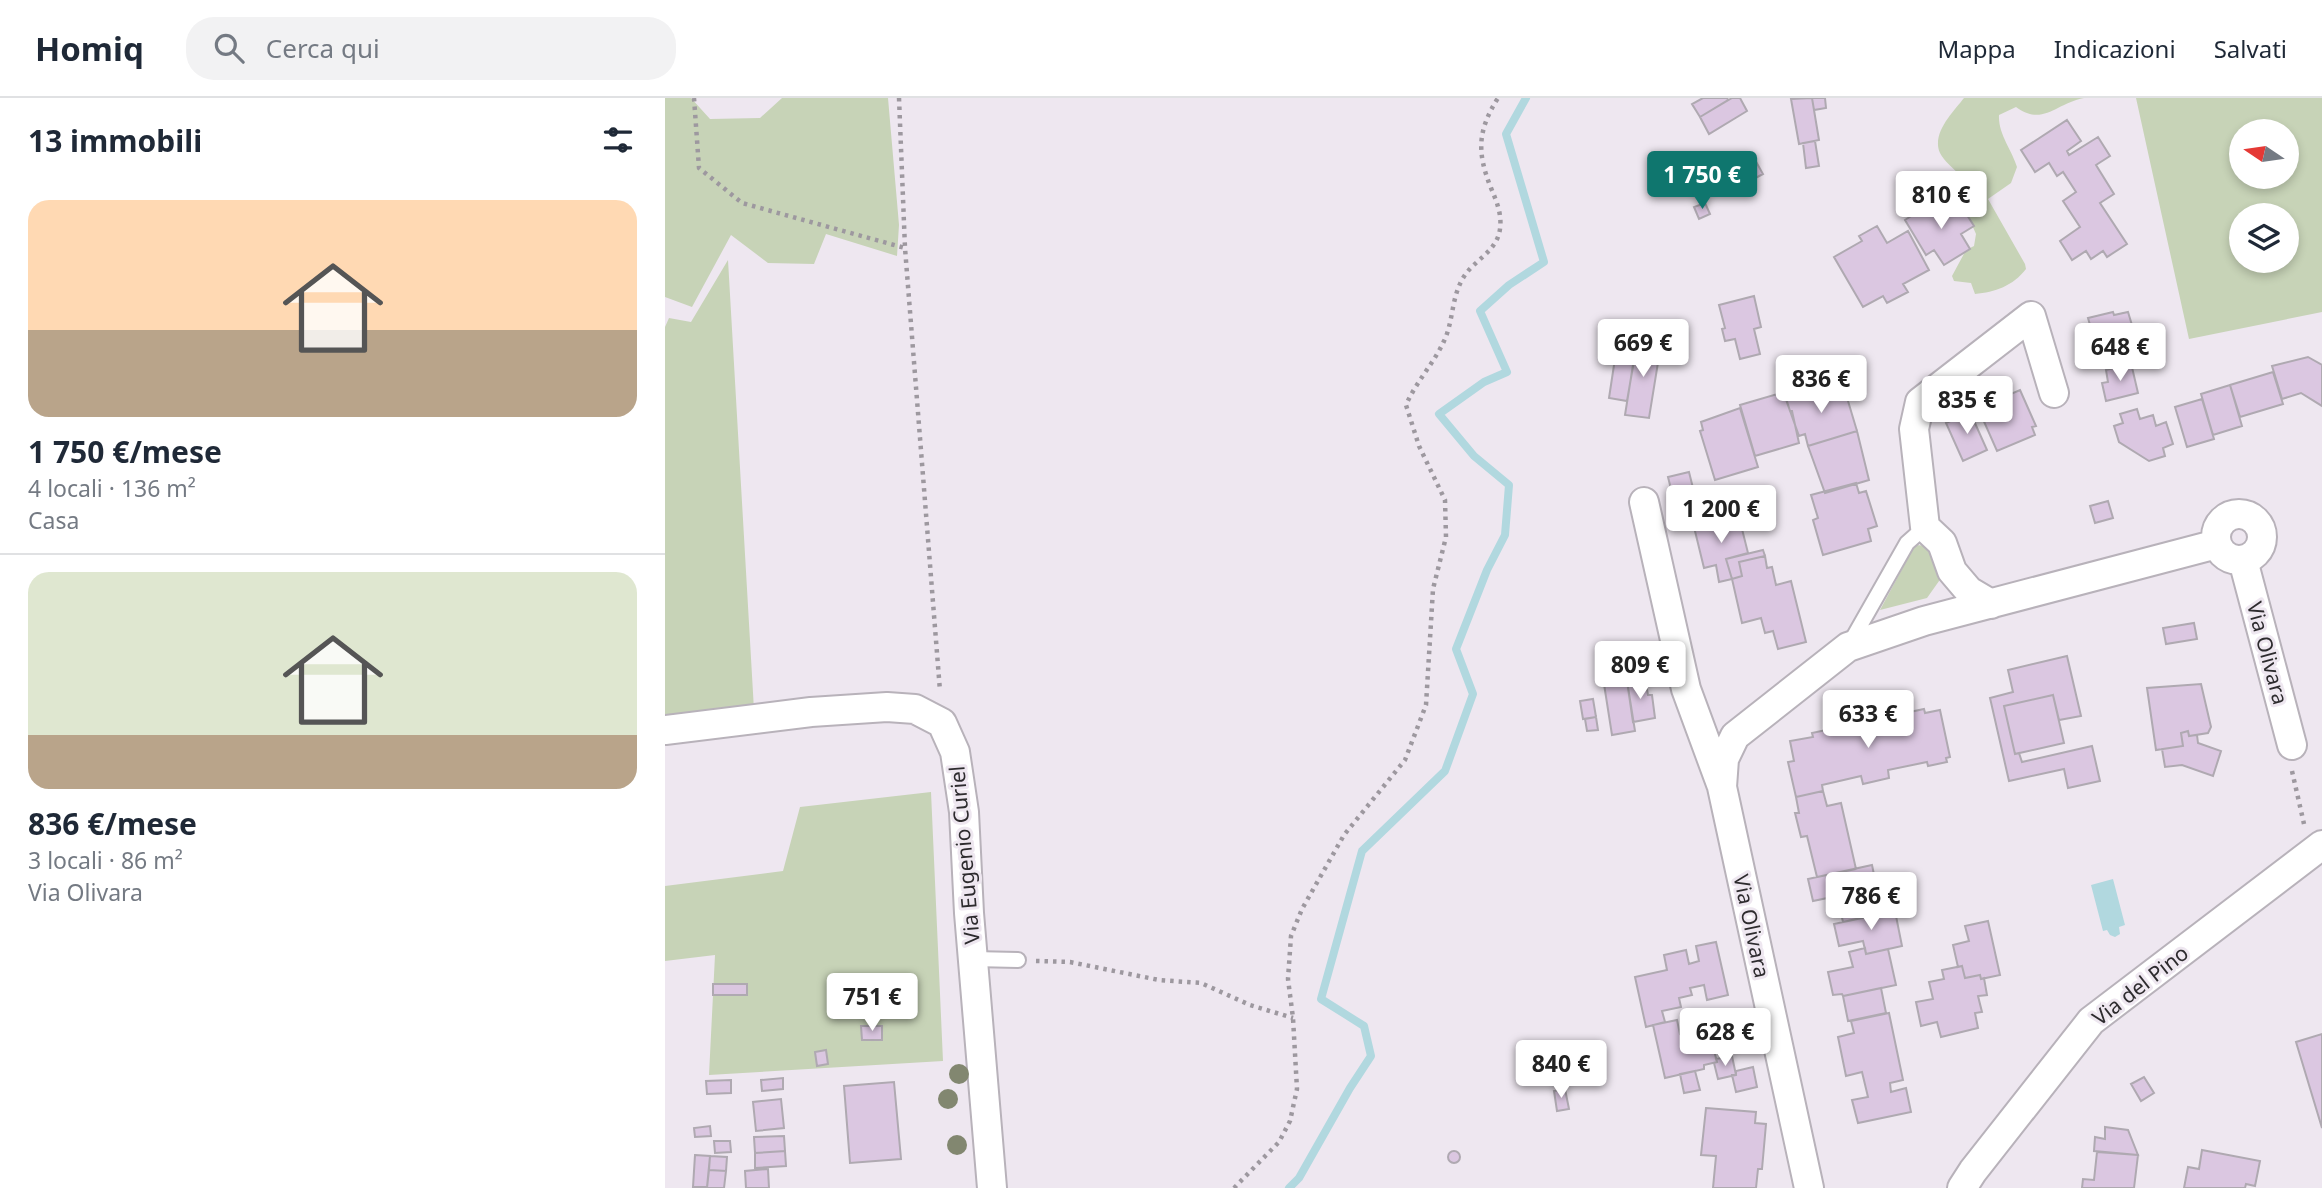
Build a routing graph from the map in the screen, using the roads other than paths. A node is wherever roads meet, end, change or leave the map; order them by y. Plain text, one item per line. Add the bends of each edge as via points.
1 (2053, 393) dead end
2 (1644, 502) dead end
3 (1925, 527) junction
4 (2217, 544) junction
5 (2243, 560) junction
6 (1952, 571) junction
7 (1991, 604) junction
8 (1924, 621) junction
9 (1848, 647) junction
10 (665, 730) edge
11 (2292, 745) road end
12 (1722, 786) junction
13 (2316, 849) edge
14 (973, 960) junction
15 (1018, 960) road end
16 (992, 1188) edge
17 (1809, 1188) edge
18 (1962, 1188) edge

1 - 3 street via 2031,316 1920,402 1914,429
2 - 12 street, Via Olivara via 1686,689
3 - 6 street via 1942,543
3 - 9 lane via 1907,543
4 - 5 street via 2223,554
4 - 5 street via 2218,526 2224,519 2242,514 2251,517 2261,541 2252,556
4 - 7 street, Via Olivara
5 - 11 street, Via Olivara
6 - 7 street via 1969,591
6 - 8 street via 1948,586
7 - 8 street, Via Olivara
8 - 9 street, Via Olivara
9 - 12 street, Via Olivara via 1735,736 1724,759
10 - 14 street, Via Eugenio Curiel via 887,706 915,709 942,723 955,752 964,812
12 - 17 street, Via Olivara
13 - 18 street, Via del Pino via 2091,1021
14 - 15 lane
14 - 16 street, Via Eugenio Curiel

